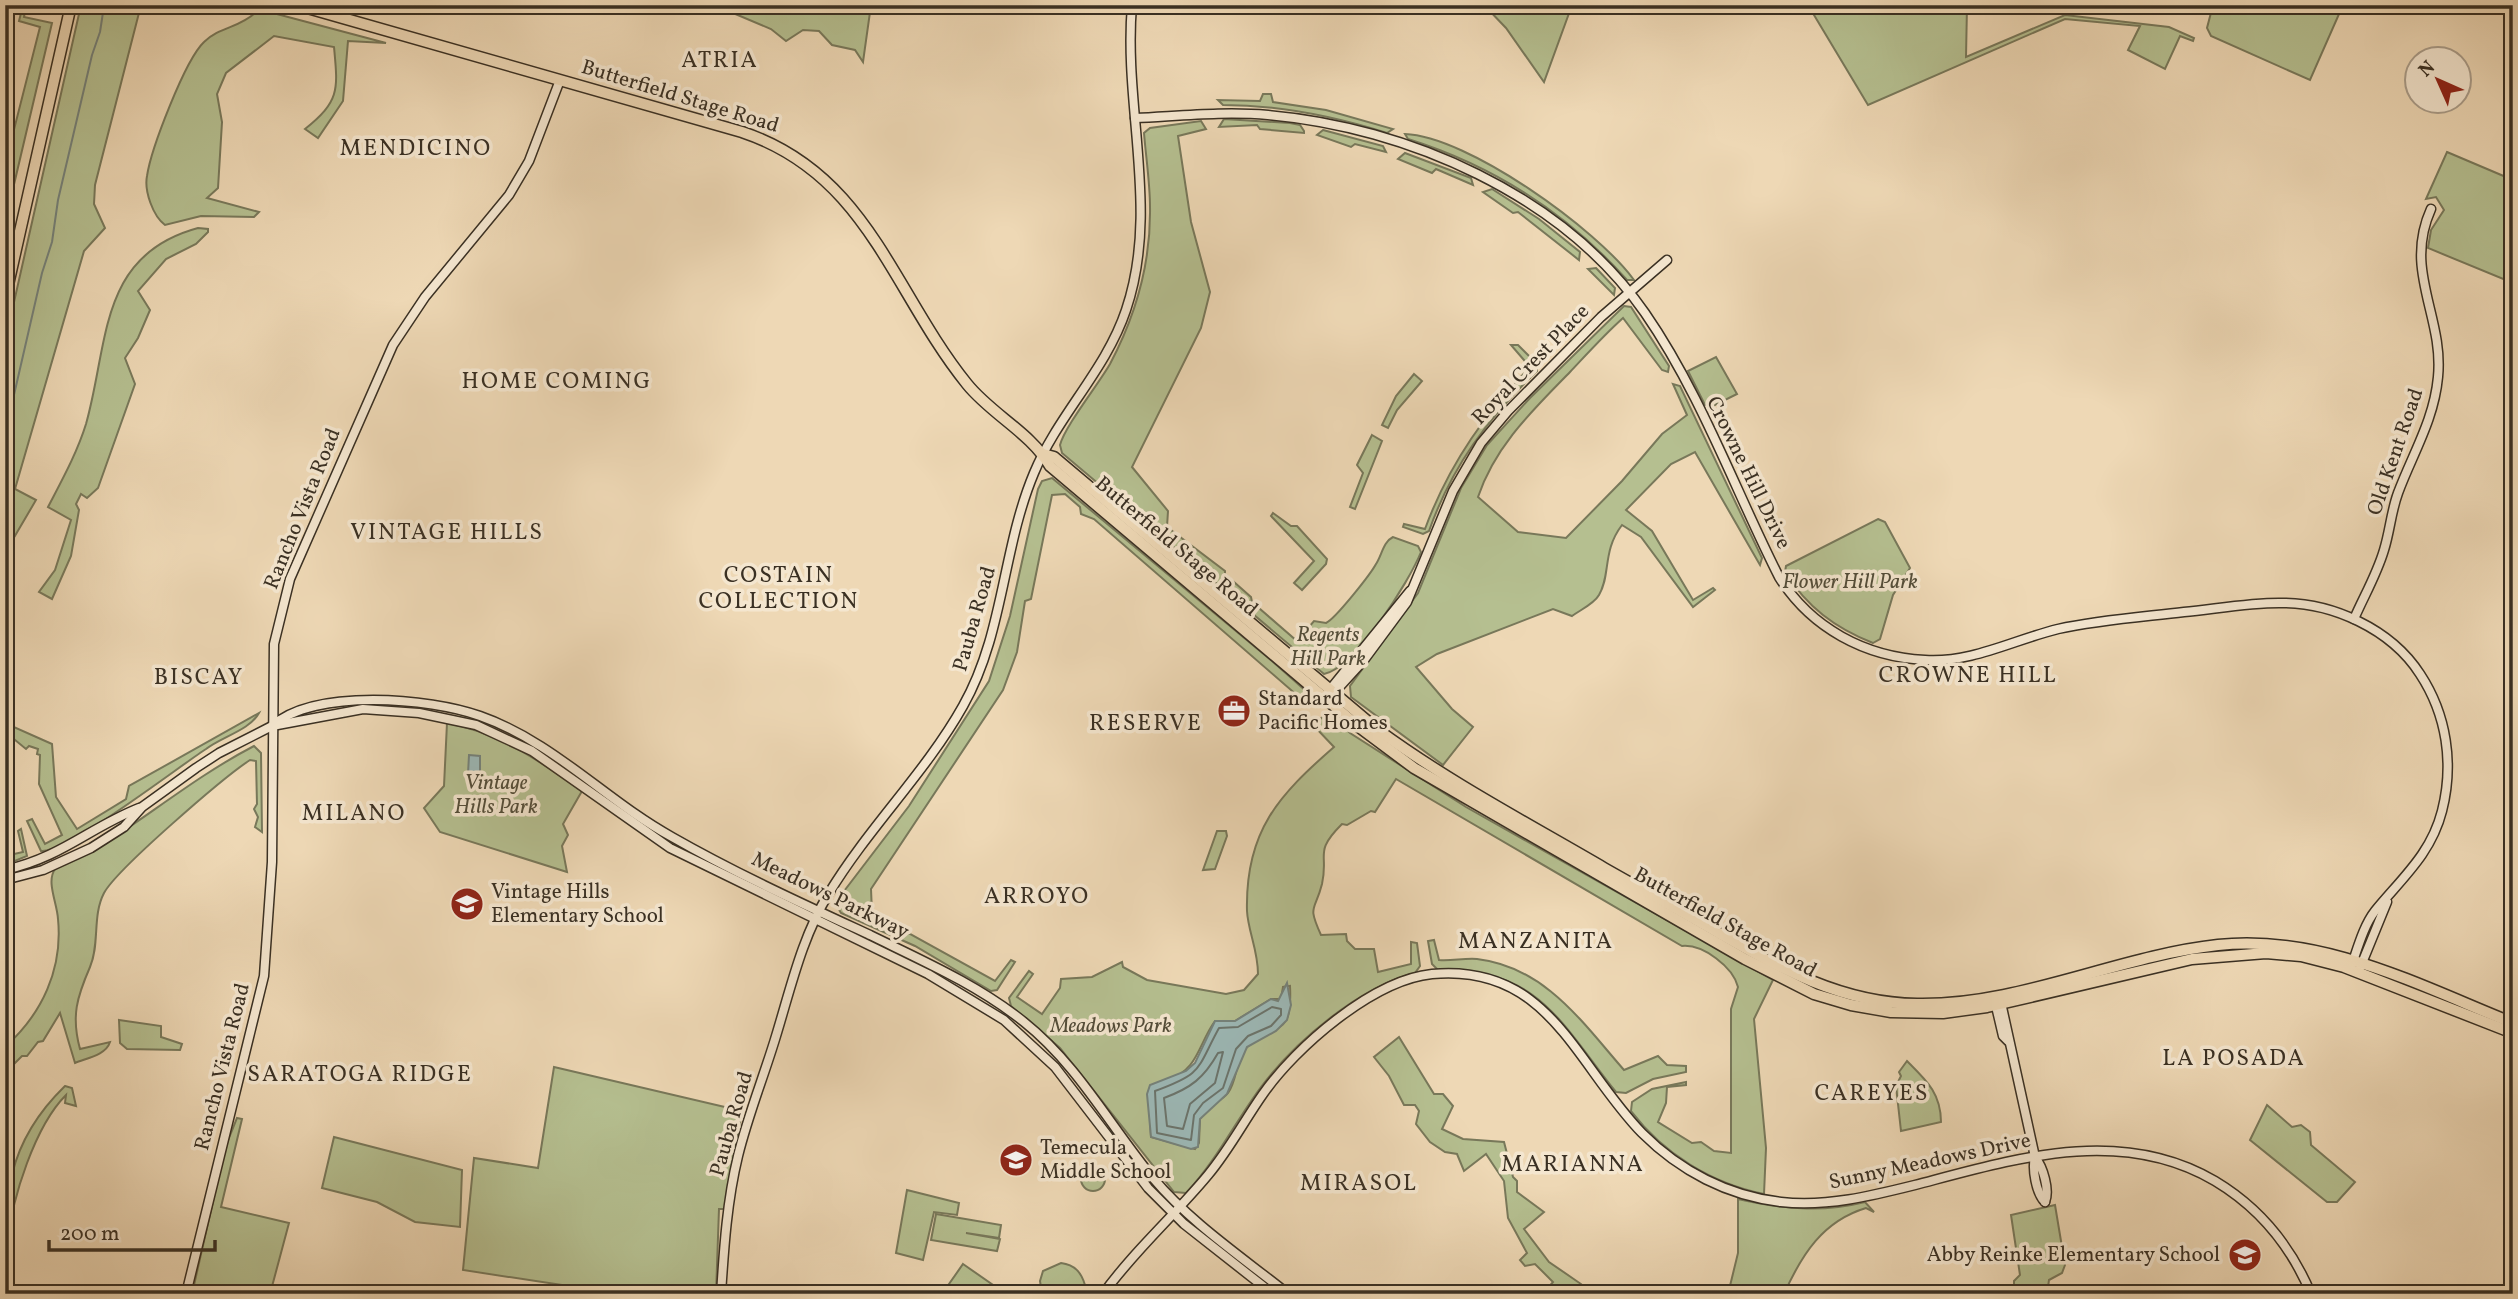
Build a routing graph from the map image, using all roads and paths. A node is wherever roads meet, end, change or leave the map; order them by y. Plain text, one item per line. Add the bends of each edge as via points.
1 (71, 5) edge
2 (297, 5) edge
3 (1132, 5) edge
4 (560, 80) junction
5 (1135, 118) junction
6 (2431, 209) dead end
7 (8, 253) edge
8 (1667, 260) dead end
9 (1629, 293) junction
10 (5, 298) edge
11 (1043, 454) junction
12 (2354, 619) junction
13 (1330, 693) junction
14 (272, 726) junction
15 (142, 807) junction
16 (5, 870) edge
17 (5, 880) edge
18 (819, 911) junction
19 (815, 920) junction
20 (2356, 966) junction
21 (1998, 999) junction
22 (2513, 1023) edge
23 (2513, 1033) edge
24 (2035, 1157) junction
25 (1180, 1206) junction
26 (1173, 1213) junction
27 (186, 1294) edge
28 (722, 1294) edge
29 (1103, 1294) edge
30 (1273, 1294) edge
31 (1288, 1294) edge
32 (2311, 1294) edge

1 - 7 main road
2 - 4 main road, Butterfield Stage Road
3 - 5 main road, Pauba Road
4 - 11 main road, Butterfield Stage Road via 757,137 818,173 865,224 947,358 972,390
4 - 14 main road, Rancho Vista Road via 529,161 509,195 411,316 378,376 290,579 275,636
5 - 9 main road, Crowne Hill Drive via 1225,113 1290,117 1429,152 1507,188 1571,236
5 - 11 main road, Pauba Road via 1142,216 1130,297 1106,354
6 - 12 main road, Old Kent Road via 2421,234 2419,258 2437,350 2433,408 2398,491 2385,549
7 - 10 main road
8 - 9 main road, Royal Crest Place
9 - 12 main road, Crowne Hill Drive via 1673,358 1783,584 1817,621 1851,642 1905,658 1943,660 1977,655 2068,628 2232,607 2279,603
9 - 13 main road, Royal Crest Place via 1549,368 1481,443 1453,491 1412,590
11 - 13 main road, Butterfield Stage Road via 1050,466
11 - 18 main road, Pauba Road via 1026,495 991,640 974,686
12 - 20 main road, Crowne Hill Drive via 2388,640 2417,670 2435,702 2445,736 2447,785 2433,838 2388,900
13 - 21 main road, Butterfield Stage Road via 1398,756 1448,790 1800,988 1851,1006 1891,1012 1943,1013
14 - 15 main road, Meadows Parkway via 219,752
14 - 18 main road, Meadows Parkway via 283,716 352,702 420,703 480,716 537,742 660,831
14 - 19 main road, Meadows Parkway via 363,709 419,713 476,725 532,751 662,844
14 - 27 main road, Rancho Vista Road via 272,862 264,976
15 - 16 main road, Meadows Parkway via 39,862
15 - 17 main road, Meadows Parkway via 124,827 91,848 43,870
18 - 19 main road, Pauba Road
18 - 25 main road, Meadows Parkway via 961,980 1020,1018 1087,1088 1136,1157
19 - 26 main road, Meadows Parkway via 956,989 1022,1034 1062,1074
19 - 28 main road, Pauba Road via 739,1154 726,1232
20 - 21 main road, Butterfield Stage Road via 2278,944 2216,945
20 - 22 main road, Butterfield Stage Road
20 - 23 main road, Butterfield Stage Road
21 - 24 main road via 2003,1036 2008,1041
24 - 25 main road, Sunny Meadows Drive via 1829,1203 1741,1194 1697,1176 1656,1146 1539,1004 1518,990 1482,977 1429,974 1370,996 1301,1051 1264,1093 1221,1160
24 - 32 main road, Sunny Meadows Drive via 2080,1149 2121,1150 2165,1159 2206,1176 2244,1201 2279,1237
25 - 26 main road, Sunny Meadows Drive
25 - 31 main road, Meadows Parkway
26 - 29 main road, Sunny Meadows Drive
26 - 30 main road, Meadows Parkway

